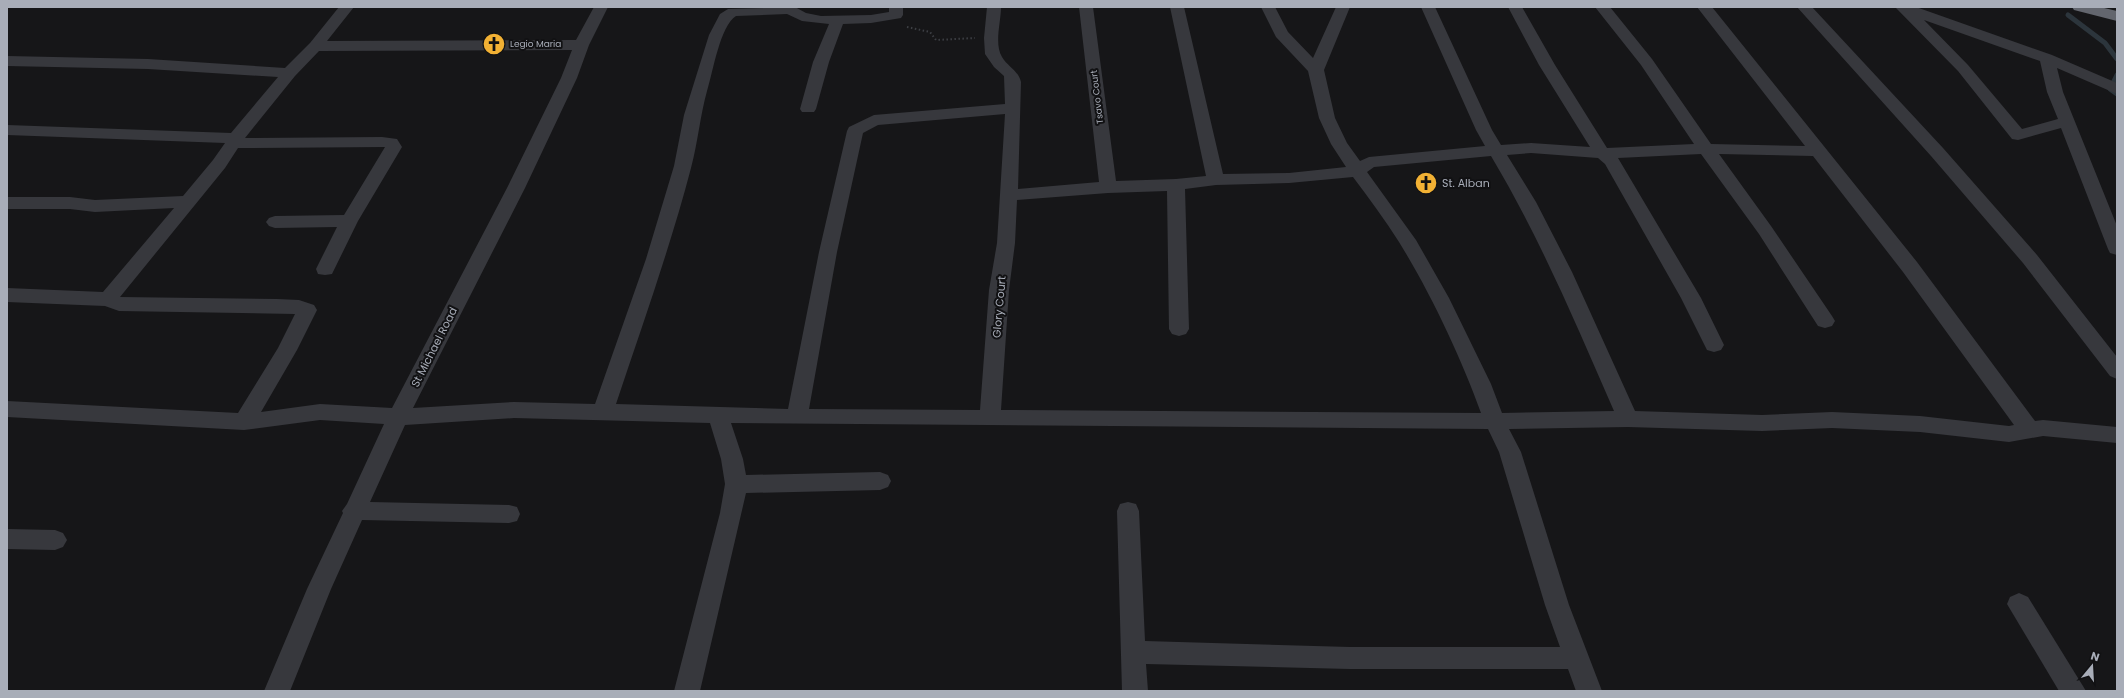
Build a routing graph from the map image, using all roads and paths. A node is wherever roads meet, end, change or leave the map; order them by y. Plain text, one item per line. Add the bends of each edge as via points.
1 (347, 7) edge
2 (601, 7) edge
3 (1086, 7) edge
4 (1177, 7) edge
5 (1268, 7) edge
6 (1343, 7) edge
7 (1428, 7) edge
8 (1515, 7) edge
9 (1602, 7) edge
10 (1704, 7) edge
11 (1804, 7) edge
12 (1903, 7) edge
13 (2080, 7) edge
14 (790, 9) edge
15 (896, 11) edge
16 (994, 15) edge
17 (2117, 16) edge
18 (838, 19) junction
19 (581, 45) junction
20 (315, 46) junction
21 (2047, 58) junction
22 (7, 61) edge
23 (1316, 70) junction
24 (289, 73) junction
25 (2117, 89) edge
26 (808, 108) dead end
27 (1013, 108) junction
28 (2066, 122) junction
29 (7, 130) edge
30 (235, 140) junction
31 (1706, 149) junction
32 (1496, 150) junction
33 (1818, 151) junction
34 (1602, 153) junction
35 (1357, 171) junction
36 (1216, 180) junction
37 (1176, 185) junction
38 (1108, 187) junction
39 (1008, 195) junction
40 (189, 200) junction
41 (7, 203) edge
42 (349, 221) junction
43 (275, 222) dead end
44 (2117, 249) edge
45 (325, 269) dead end
46 (7, 295) edge
47 (108, 299) junction
48 (1825, 322) dead end
49 (1179, 329) dead end
50 (1714, 345) dead end
51 (2117, 371) edge
52 (7, 409) edge
53 (603, 412) junction
54 (718, 415) junction
55 (398, 417) junction
56 (797, 417) junction
57 (990, 418) junction
58 (1628, 419) junction
59 (1495, 421) junction
60 (244, 422) junction
61 (2030, 430) junction
62 (2117, 435) edge
63 (880, 482) dead end
64 (736, 484) junction
65 (353, 511) junction
66 (1128, 512) dead end
67 (509, 514) dead end
68 (7, 540) edge
69 (55, 540) dead end
70 (2019, 604) dead end
71 (1133, 652) junction
72 (1577, 658) junction
73 (278, 691) edge
74 (687, 691) edge
75 (1135, 691) edge
76 (1589, 691) edge
77 (2073, 691) edge

1 - 20 street
2 - 19 street, St Michael Road
3 - 38 street, Tsavo Court
4 - 36 street
5 - 23 street via 1281,34
6 - 23 street
7 - 32 street via 1478,118
8 - 34 street via 1547,65
9 - 31 street via 1647,62
10 - 33 street
11 - 51 street via 1937,152 2030,259
12 - 21 street
12 - 28 street via 1963,68 2018,135
13 - 17 highway
14 - 18 street via 802,17
14 - 53 street via 733,12 720,24 692,116 683,166 655,259
15 - 16 path via 905,26 930,32 936,40 984,37
15 - 18 street via 871,19
16 - 27 street, Glory Court via 992,52 1014,78
18 - 26 street via 821,62
19 - 20 street
19 - 55 street, St Michael Road via 569,78 516,188
20 - 24 street
21 - 25 street
21 - 28 street via 2055,92
22 - 24 street via 134,64
23 - 35 street via 1327,118 1339,144
24 - 30 street
27 - 39 street, Glory Court
27 - 56 street via 874,120 856,131 828,252
28 - 44 street
29 - 30 street
30 - 40 street
30 - 42 street via 390,144 394,147
31 - 33 street
31 - 34 street
31 - 48 street via 1765,230
32 - 34 street via 1531,148
32 - 35 street via 1369,162
32 - 58 street via 1528,202 1563,272
33 - 61 street via 1910,267
34 - 50 street via 1611,160 1622,177
35 - 36 street via 1289,178
35 - 59 street via 1392,218 1419,261 1481,384
36 - 37 street
37 - 38 street
37 - 49 street
38 - 39 street
39 - 57 street, Glory Court
40 - 41 street via 95,206 70,203
40 - 47 street
42 - 43 street
42 - 45 street
46 - 47 street
47 - 60 street via 119,304 277,306 307,310 287,350
52 - 60 street
53 - 54 street
53 - 55 street via 514,410
54 - 56 street
54 - 64 street via 732,459
55 - 60 street via 320,412
55 - 65 street, St Michael Road
56 - 57 street
57 - 59 street
58 - 59 street
58 - 61 street via 1762,423 1832,420 1920,424 2009,434
59 - 72 street via 1510,452 1557,605
61 - 62 street via 2043,428
63 - 64 street
64 - 74 street
65 - 67 street
65 - 73 street, St Michael Road
66 - 71 street
68 - 69 street
70 - 77 street
71 - 72 street via 1350,658
71 - 75 street
72 - 76 street

